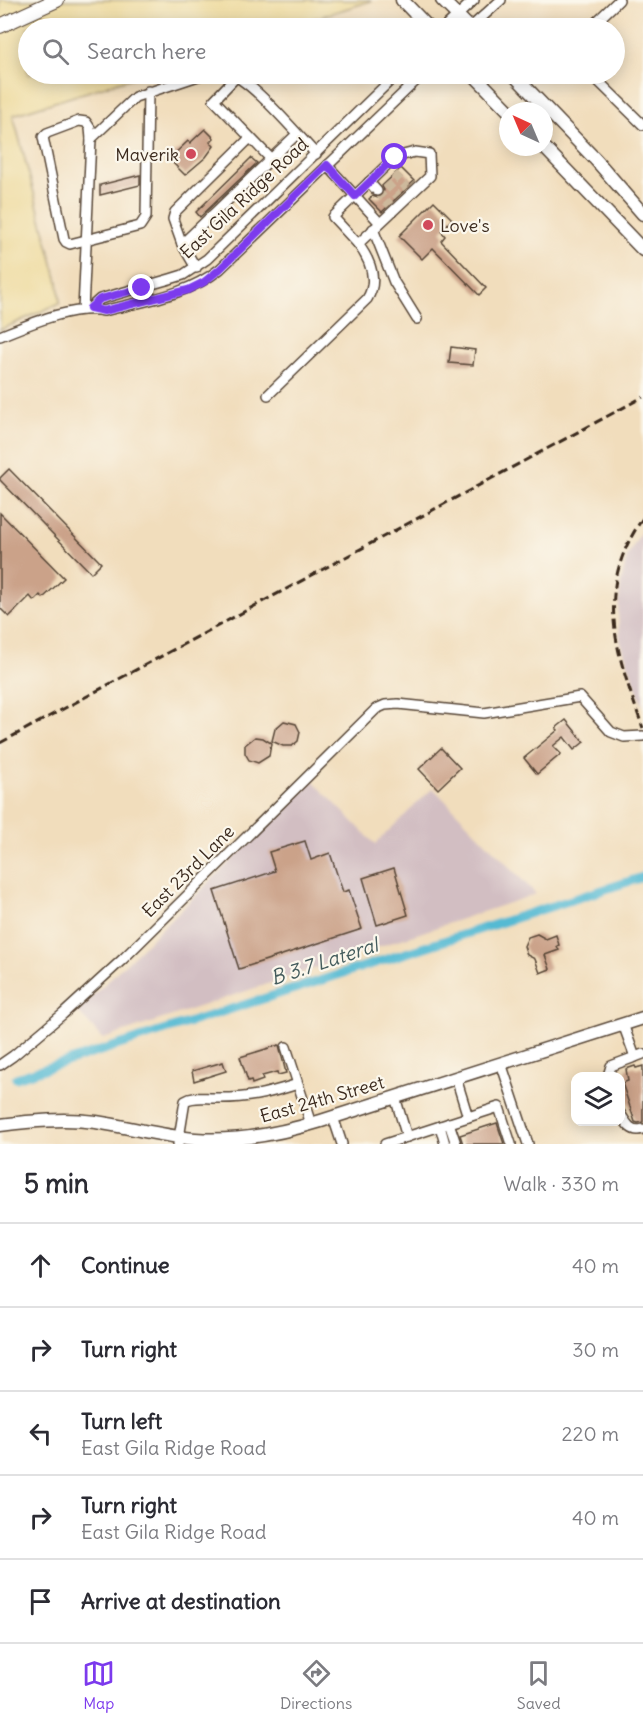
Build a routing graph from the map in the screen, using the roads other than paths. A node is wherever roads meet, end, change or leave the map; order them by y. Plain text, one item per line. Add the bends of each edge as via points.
1 (57, 0) edge
2 (402, 0) edge
3 (442, 0) edge
4 (474, 0) edge
5 (501, 0) edge
6 (619, 0) edge
7 (457, 16) joint
8 (419, 18) edge
9 (481, 18) edge
10 (600, 18) edge
11 (0, 26) edge
12 (171, 84) edge
13 (227, 84) edge
14 (244, 84) edge
15 (387, 84) edge
16 (412, 84) edge
17 (483, 84) edge
18 (523, 84) edge
19 (601, 84) edge
20 (148, 91) junction
21 (500, 102) edge
22 (643, 125) edge
23 (297, 134) junction
24 (250, 138) junction
25 (91, 139) junction
26 (316, 154) junction
27 (553, 156) edge
28 (271, 159) junction
29 (327, 165) junction
30 (386, 166) junction
31 (377, 174) junction
32 (394, 174) tunnel mouth
33 (369, 182) junction
34 (386, 183) tunnel mouth
35 (377, 191) tunnel mouth
36 (355, 196) junction
37 (643, 214) edge
38 (376, 225) junction
39 (85, 240) junction
40 (182, 244) junction
41 (358, 244) junction
42 (643, 250) edge
43 (195, 268) junction
44 (87, 309) junction
45 (417, 320) dead end
46 (0, 336) edge
47 (268, 395) dead end
48 (643, 736) edge
49 (643, 1018) edge
50 (623, 1024) junction
51 (286, 1047) dead end
52 (639, 1056) edge
53 (501, 1063) junction
54 (0, 1065) edge
55 (609, 1072) edge
56 (456, 1077) junction
57 (298, 1084) junction
58 (395, 1097) junction
59 (333, 1117) junction
60 (468, 1117) junction
61 (625, 1120) edge
62 (312, 1124) junction
63 (444, 1124) junction
64 (0, 1125) edge
65 (643, 1128) edge
66 (407, 1137) junction
67 (179, 1140) edge
68 (389, 1143) edge
69 (342, 1144) edge
70 (445, 1144) edge
71 (456, 1144) edge
72 (511, 1144) edge
73 (528, 1144) edge

1 - 11 highway
2 - 8 main road
3 - 7 main road
4 - 7 street
5 - 9 street
6 - 10 street
12 - 20 street
13 - 24 street via 214,100
14 - 23 street
15 - 26 street, East Gila Ridge Road
16 - 29 street, East Gila Ridge Road
17 - 21 main road
18 - 37 main road
19 - 22 street
20 - 25 street via 135,97
20 - 39 street via 146,217 140,226
23 - 26 street
23 - 28 street
24 - 28 street
24 - 40 street via 175,212 173,219
25 - 39 street
25 - 39 street via 86,122 79,121 43,136 66,242
26 - 43 street, East Gila Ridge Road
27 - 42 main road
28 - 40 street
29 - 36 street
29 - 44 street, East Gila Ridge Road via 204,282 188,290 104,311
30 - 31 street
30 - 32 street
30 - 38 street via 395,157 416,152 429,154 429,176 409,190
31 - 33 street
31 - 34 street
33 - 35 street
33 - 36 street
36 - 38 street
36 - 41 street via 333,217
38 - 41 street
38 - 45 street via 394,282
39 - 44 street
40 - 43 street
41 - 47 street via 368,257 372,291
43 - 44 street, East Gila Ridge Road via 100,299
44 - 46 street, East Gila Ridge Road via 47,318
48 - 54 street, East 23rd Lane via 624,737 612,732 580,697 484,713 385,705 369,715 123,959
49 - 50 main road, East 24th Street
50 - 52 street
50 - 53 main road, East 24th Street
51 - 57 street
52 - 55 street via 611,1066
53 - 56 main road, East 24th Street
53 - 73 street
56 - 58 main road, East 24th Street
56 - 60 street
57 - 62 street
57 - 67 street via 259,1096 190,1097 184,1101
58 - 59 main road, East 24th Street
58 - 66 street
59 - 62 main road, East 24th Street
59 - 69 street
60 - 63 street
60 - 72 street via 499,1107
61 - 65 street via 634,1130
62 - 67 main road, East 24th Street via 235,1139
63 - 66 street
63 - 70 street
63 - 71 street
64 - 67 main road, East 24th Street via 48,1120 93,1122
66 - 68 street

